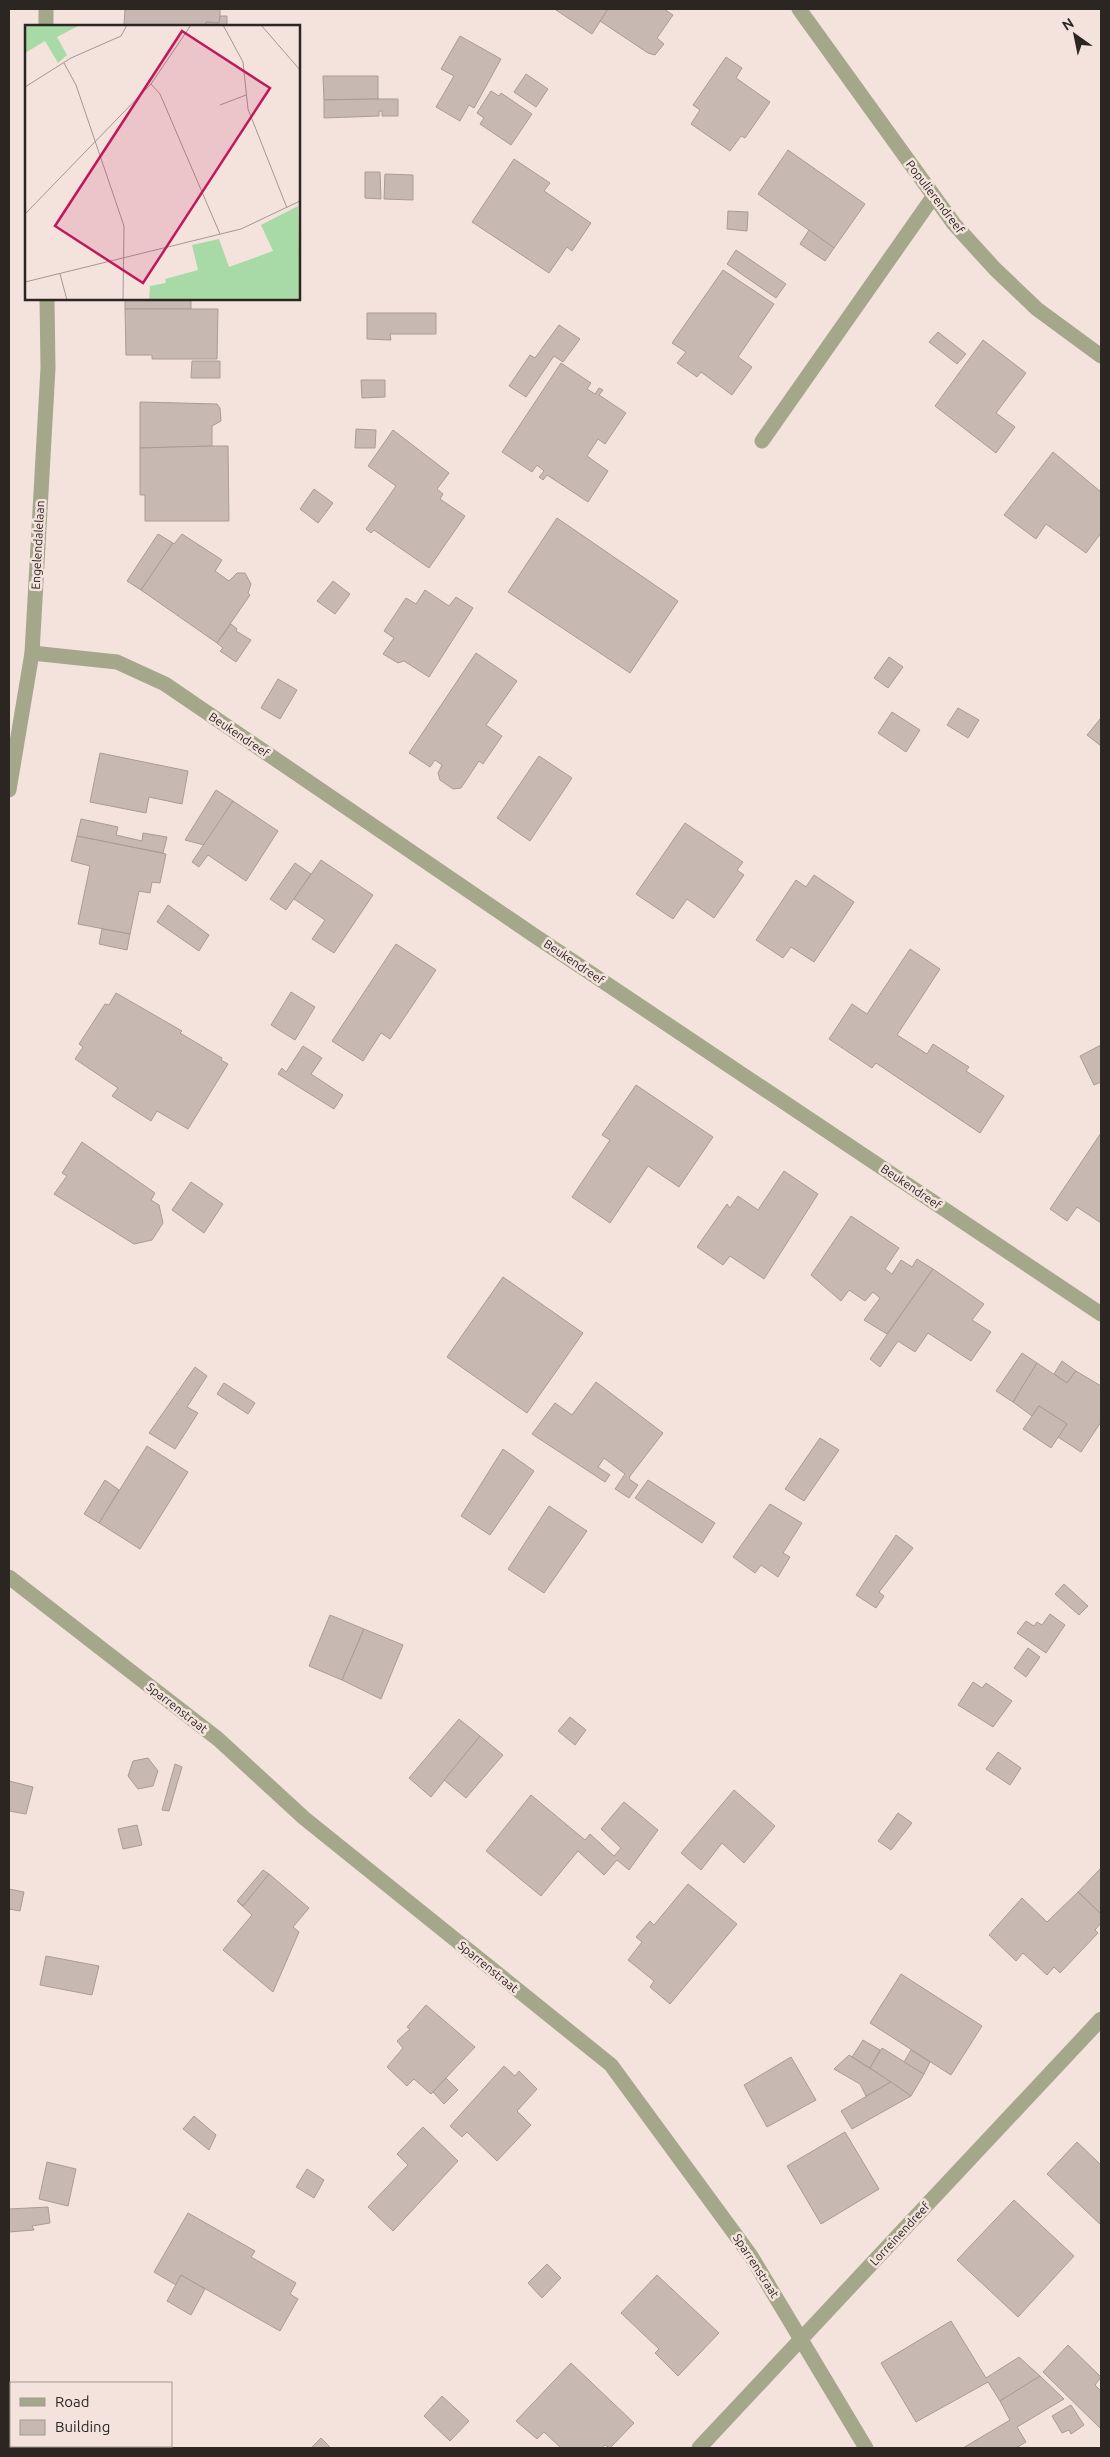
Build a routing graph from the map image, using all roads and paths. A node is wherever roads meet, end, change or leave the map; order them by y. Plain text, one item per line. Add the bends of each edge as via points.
1 (46, 9) edge
2 (799, 9) edge
3 (46, 25) edge
4 (933, 197) junction
5 (47, 300) edge
6 (1101, 356) edge
7 (762, 441) dead end
8 (32, 653) junction
9 (9, 790) edge
10 (1101, 1314) edge
11 (9, 1577) edge
12 (1101, 2019) edge
13 (802, 2340) junction
14 (699, 2448) edge
15 (866, 2448) edge

1 - 3 street
2 - 4 street, Populierendreef
4 - 6 street, Populierendreef via 960,231 1023,296
4 - 7 street
5 - 8 street, Engelendalelaan via 48,368
8 - 9 street, Engelendalelaan
8 - 10 street, Beukendreef via 117,662 165,684
11 - 13 street, Sparrenstraat via 218,1739 304,1818 611,2065 751,2256
12 - 13 street, Lorreinendreef
13 - 14 street, Lorreinendreef
13 - 15 street, Sparrenstraat

